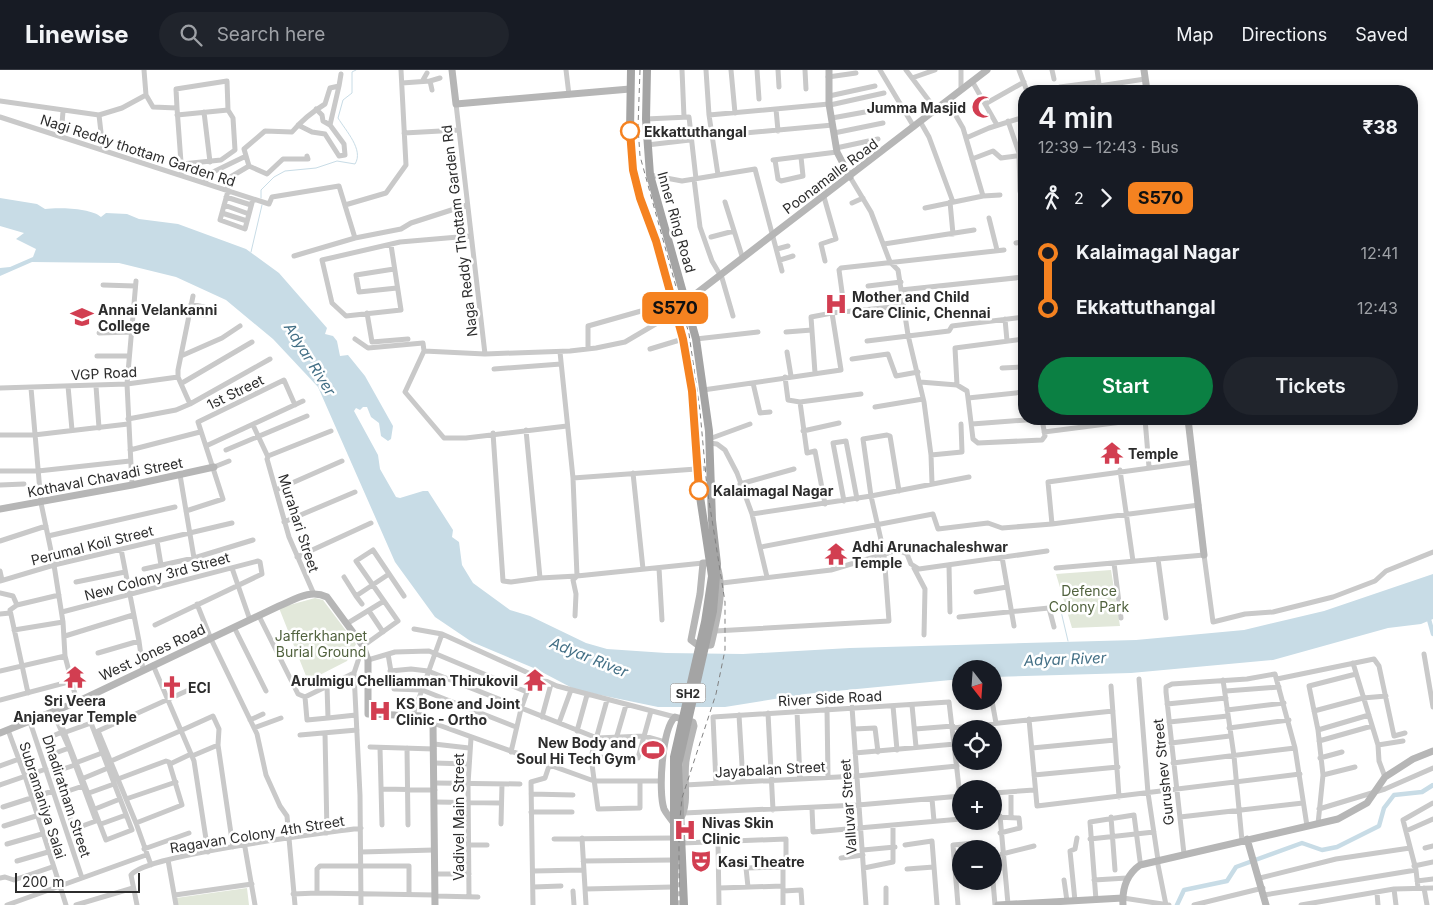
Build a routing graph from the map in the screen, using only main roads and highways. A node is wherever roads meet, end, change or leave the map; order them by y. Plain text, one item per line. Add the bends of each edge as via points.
1 (631, 70) edge
2 (647, 70) edge
3 (710, 563) junction
4 (678, 815) junction
5 (674, 905) edge
6 (684, 905) edge

1 - 3 main road, Inner Ring Road / SH2 via 633,170 683,339 692,391 697,469
2 - 3 main road, Inner Ring Road / SH2 via 650,175 696,339 703,390 709,441
3 - 4 main road, Inner Ring Road / SH2 via 717,580 673,764
4 - 5 main road, SH2 via 673,838
4 - 6 main road, SH2

